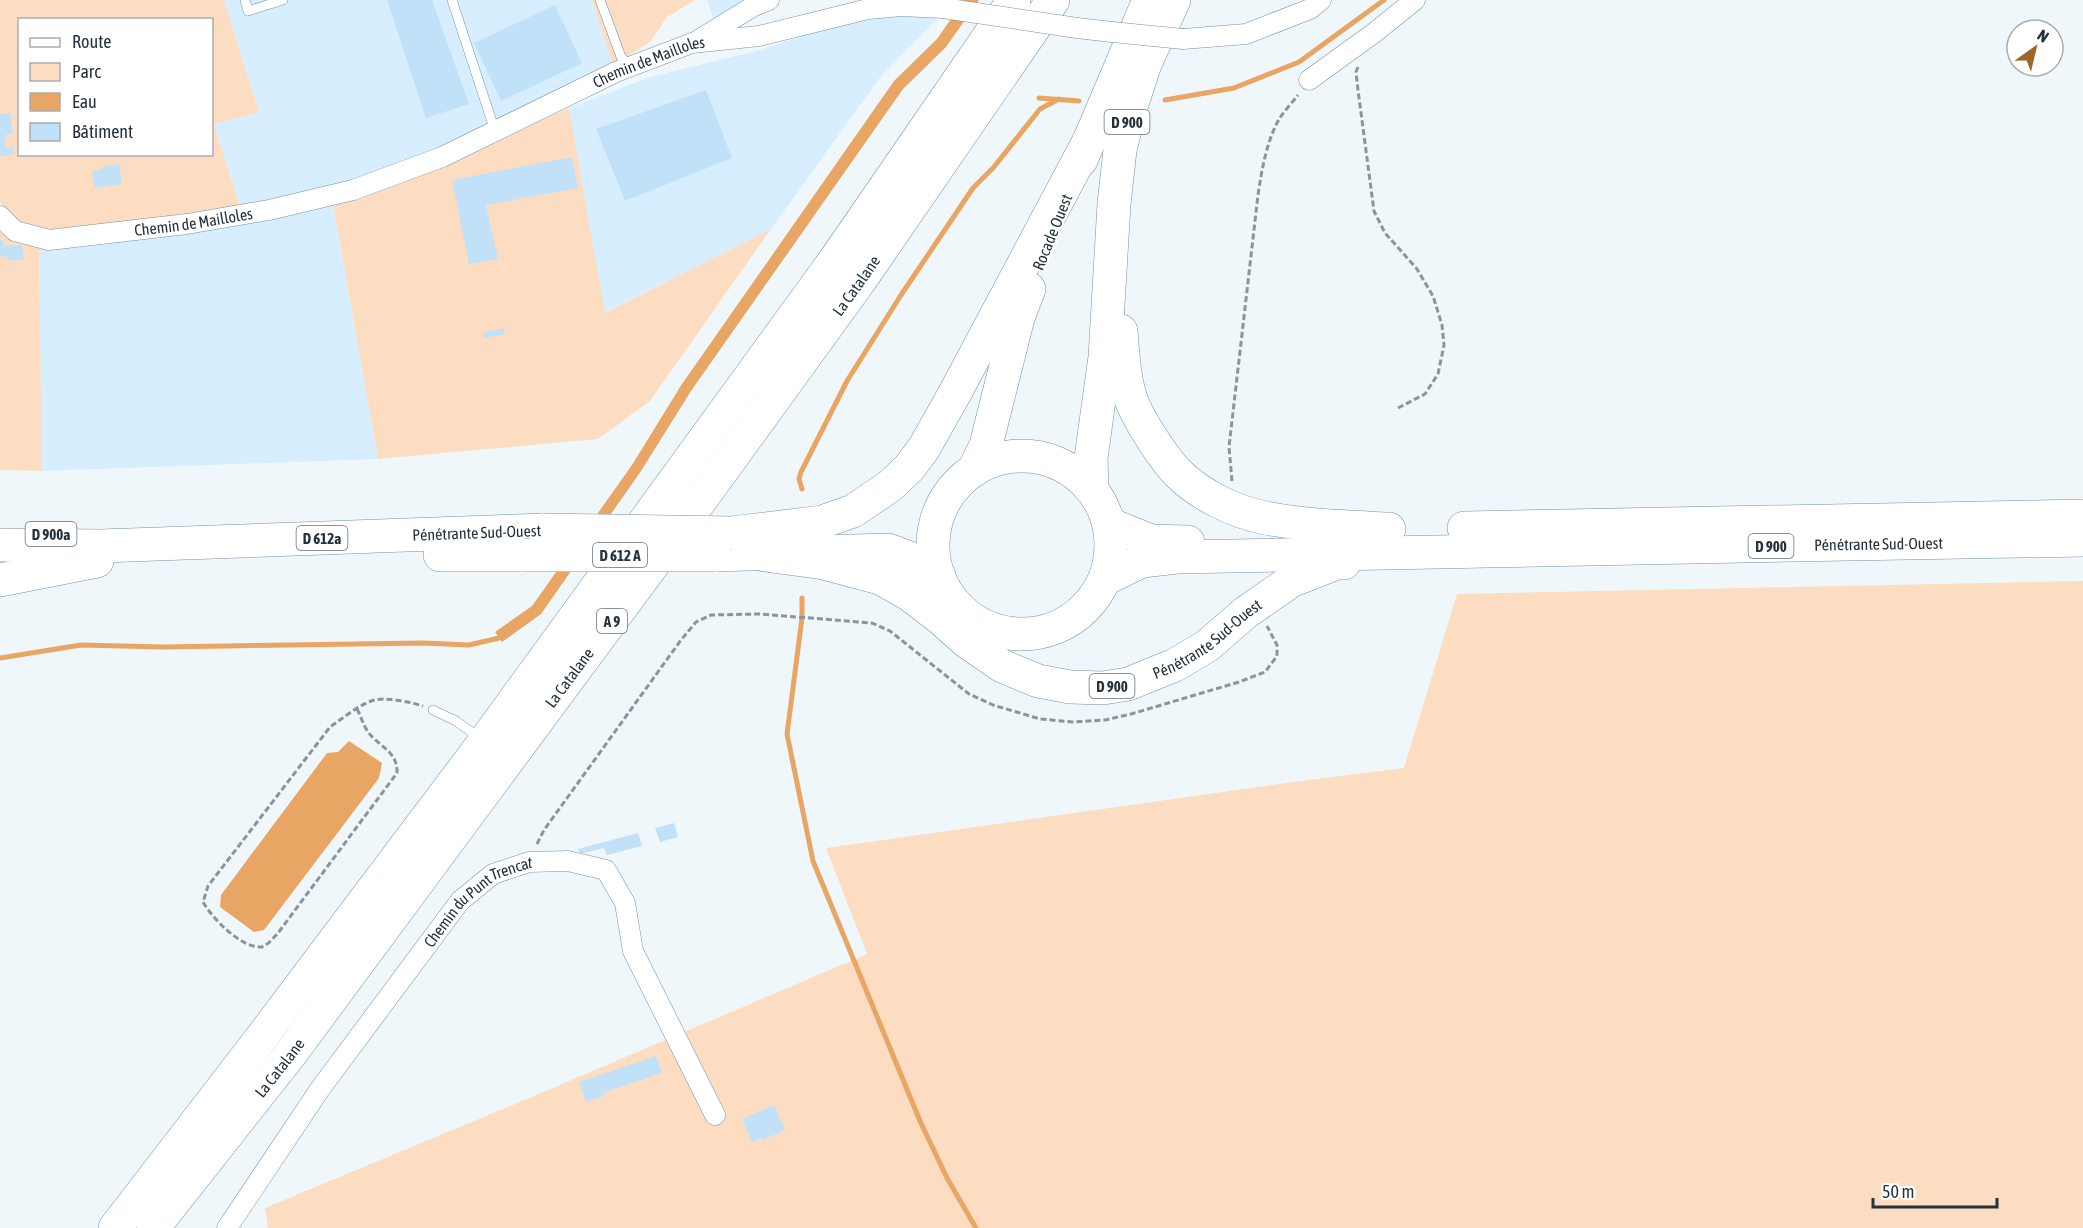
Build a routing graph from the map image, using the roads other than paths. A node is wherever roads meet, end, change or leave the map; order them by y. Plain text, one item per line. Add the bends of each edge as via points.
1 (245, 0) edge
2 (283, 0) edge
3 (452, 0) edge
4 (600, 0) edge
5 (768, 0) edge
6 (1014, 0) edge
7 (1053, 0) edge
8 (1149, 0) edge
9 (1174, 0) edge
10 (1321, 0) edge
11 (1415, 0) edge
12 (692, 44) junction
13 (631, 66) junction
14 (1309, 80) road end
15 (495, 131) junction
16 (1089, 141) junction
17 (0, 216) edge
18 (1111, 252) junction
19 (974, 471) junction
20 (1092, 489) junction
21 (943, 505) junction
22 (2083, 516) edge
23 (1109, 524) junction
24 (1389, 529) junction
25 (544, 530) joint
26 (0, 531) edge
27 (2083, 540) edge
28 (0, 544) edge
29 (723, 544) junction
30 (1459, 550) junction
31 (99, 554) junction
32 (524, 555) joint
33 (765, 555) junction
34 (0, 560) edge
35 (939, 576) junction
36 (1105, 579) junction
37 (0, 580) edge
38 (433, 710) road end
39 (485, 741) junction
40 (715, 1115) dead end
41 (115, 1228) edge
42 (153, 1228) edge
43 (227, 1228) edge

1 - 2 lane via 248,11
3 - 15 lane
4 - 13 lane via 621,57
5 - 12 street
6 - 39 highway, La Catalane / A 9 via 835,260
7 - 42 highway, La Catalane / A 9 via 861,279 708,490 292,1052
8 - 16 highway, Rocade Ouest / D 900
9 - 18 highway, Rocade Ouest / D 900 via 1145,64 1129,113 1120,150
10 - 12 street, Chemin de Mailloles, bridge via 1310,9 1246,34 1183,39 901,6 868,9 759,36
11 - 14 street
12 - 13 street, Chemin de Mailloles
13 - 15 street, Chemin de Mailloles
15 - 17 street, Chemin de Mailloles via 442,157 353,190 269,210 49,240 15,231
16 - 19 highway, Rocade Ouest / D 900 via 1018,318 986,445
16 - 29 highway via 951,401 909,468 853,511 822,522
18 - 20 highway, Rocade Ouest / D 900 via 1105,357 1091,458
18 - 24 highway via 1125,368 1134,406 1180,475 1214,500 1259,517 1300,524
19 - 20 highway, Rocade Ouest via 1004,458 1036,457 1067,468
19 - 21 highway, Rocade Ouest via 956,486
20 - 23 highway, Rocade Ouest
21 - 29 highway, Pénétrante Sud-Ouest via 920,526 898,534
21 - 35 highway, Rocade Ouest via 934,540
22 - 24 highway
23 - 24 highway via 1151,541 1210,542
23 - 36 highway, Rocade Ouest via 1111,552
25 - 29 highway, Pénétrante Sud-Ouest / D 612 A, bridge
25 - 31 highway, Pénétrante Sud-Ouest / D 612a
26 - 31 highway, D 900a via 56,534
27 - 30 highway, Pénétrante Sud-Ouest / D 900
28 - 31 highway, Pénétrante Sud-Ouest / D 612a
29 - 32 highway, D 612 A, bridge
29 - 33 highway, Pénétrante Sud-Ouest
30 - 33 highway, Pénétrante Sud-Ouest / D 900 via 1337,564 1310,573 1291,581 1207,646 1175,665 1128,684 1103,688 1038,681 1002,666 910,595 880,578 824,562
30 - 36 highway, Pénétrante Sud-Ouest / D 900 via 1178,557 1142,561
31 - 32 highway, Pénétrante Sud-Ouest / D 612a
31 - 34 highway, Pénétrante Sud-Ouest / D 612a
31 - 37 highway
33 - 35 highway, Pénétrante Sud-Ouest via 888,550
35 - 36 highway, Rocade Ouest via 960,609 993,629 1012,633 1050,630 1068,622 1096,596
38 - 39 lane
39 - 41 highway, La Catalane / A 9
40 - 43 street, Chemin du Punt Trencat via 633,951 626,903 606,870 568,861 529,862 493,874 460,901 320,1089

